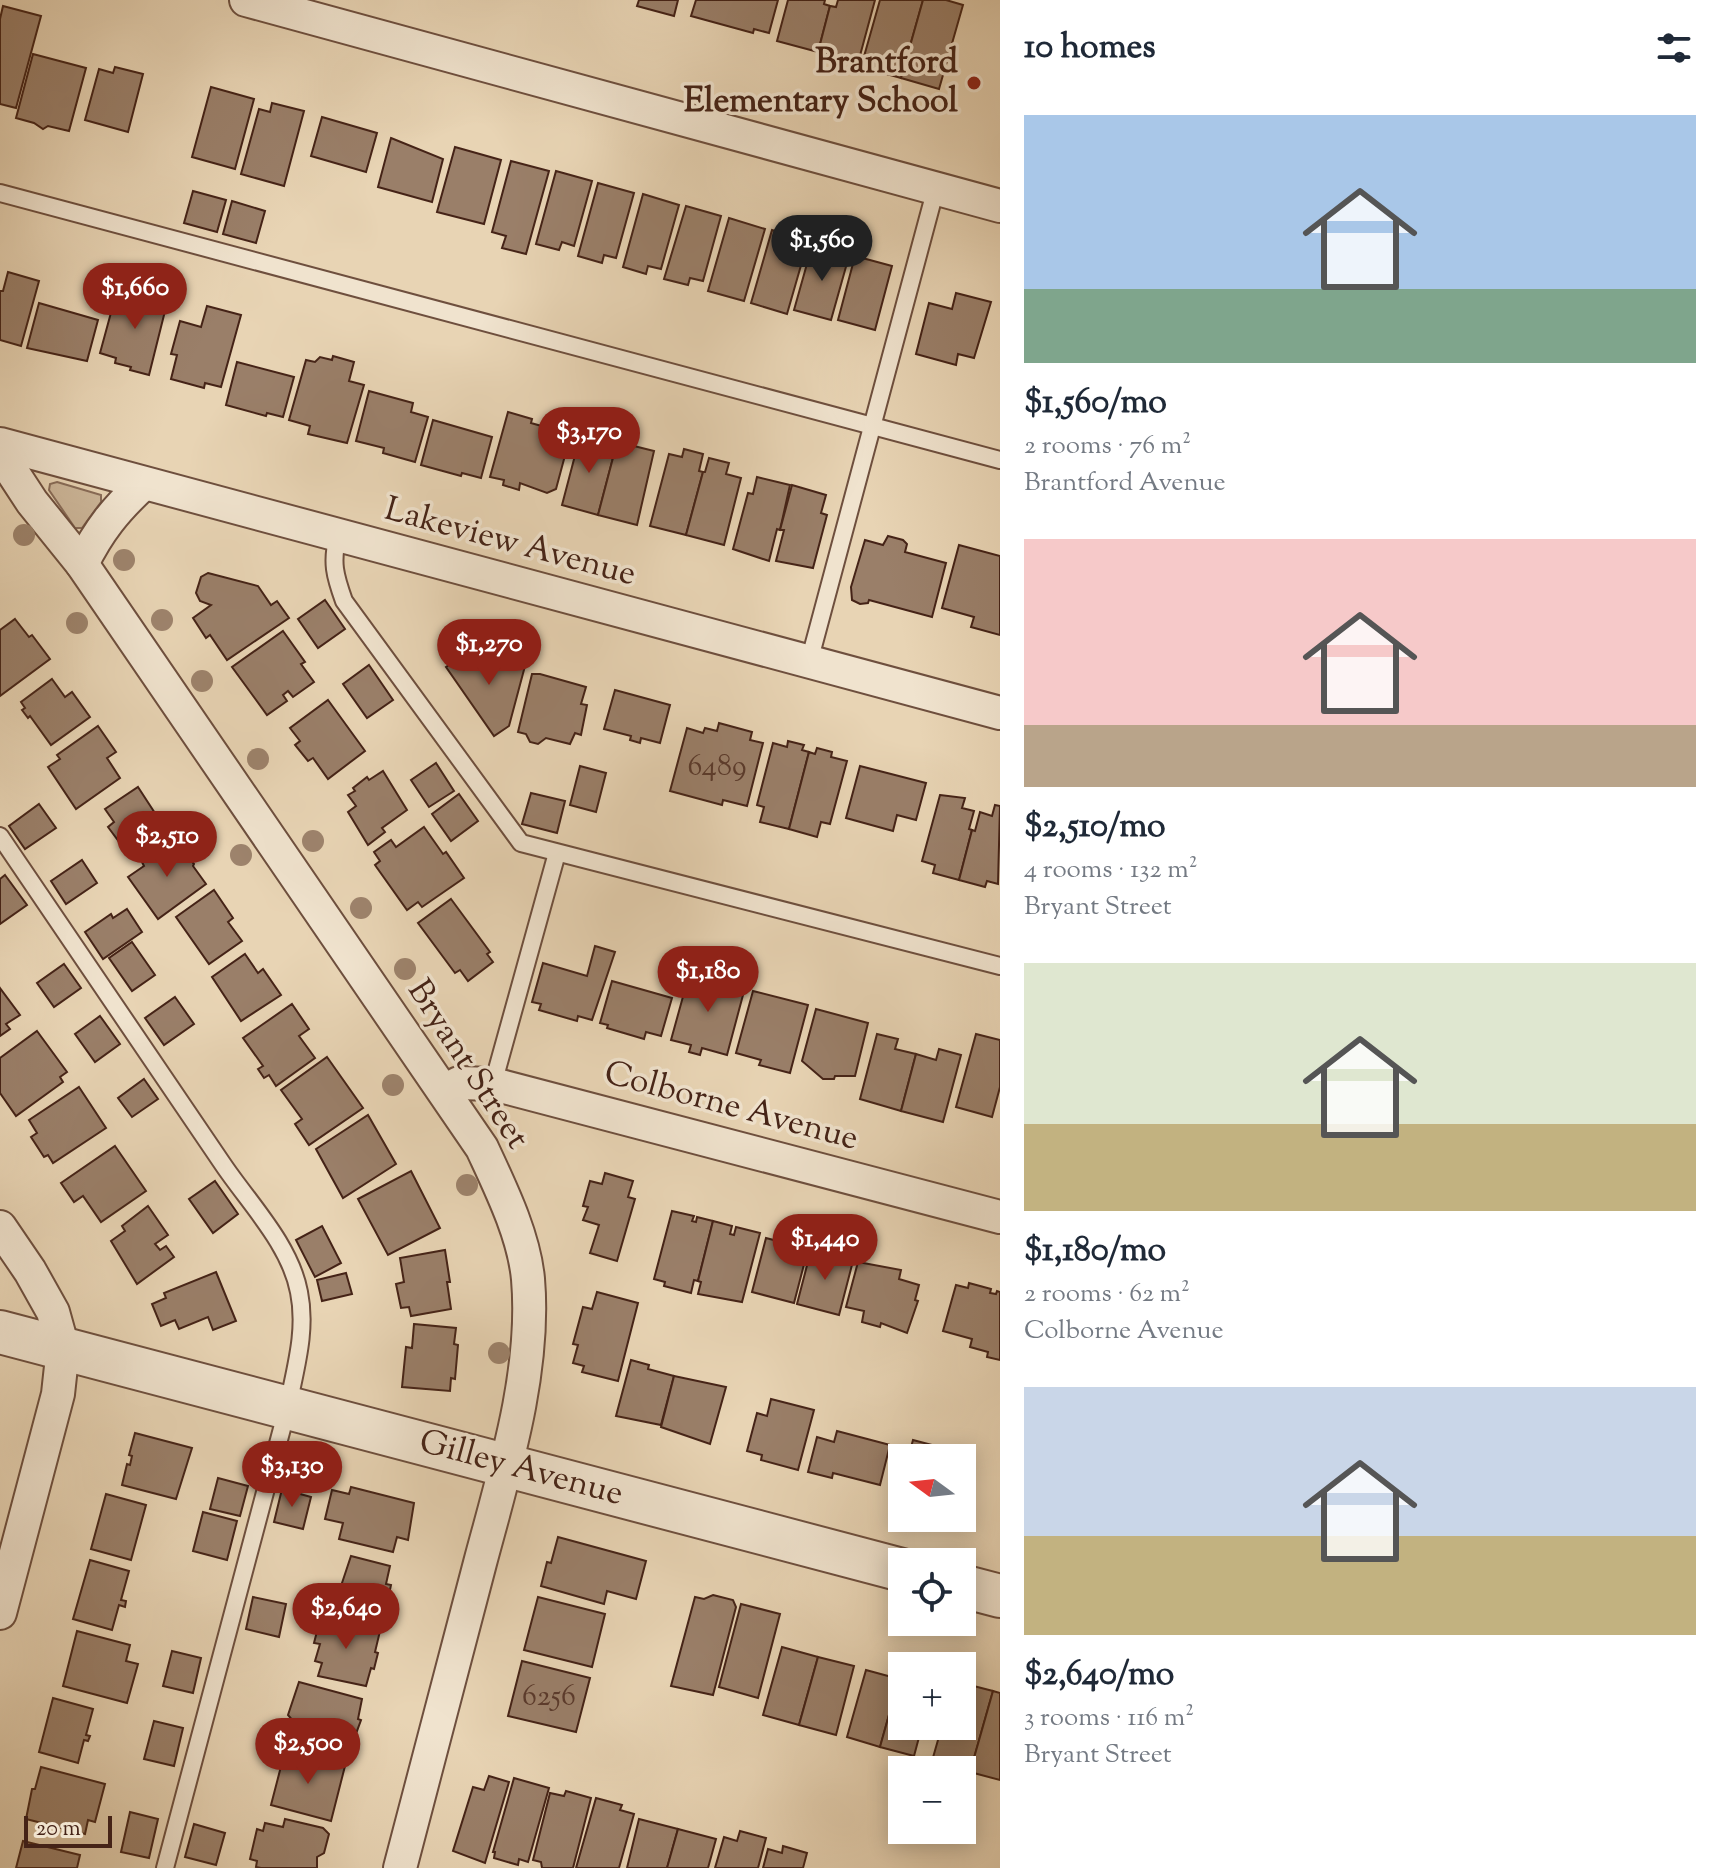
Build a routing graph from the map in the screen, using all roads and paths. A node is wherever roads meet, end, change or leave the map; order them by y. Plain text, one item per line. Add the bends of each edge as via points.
1 (246, 0) edge
2 (936, 188) junction
3 (0, 193) edge
4 (1000, 206) edge
5 (872, 426) junction
6 (0, 444) edge
7 (0, 453) edge
8 (1000, 460) edge
9 (143, 484) junction
10 (338, 536) junction
11 (82, 564) junction
12 (809, 662) junction
13 (1000, 713) edge
14 (0, 836) edge
15 (557, 853) junction
16 (1000, 966) edge
17 (493, 1084) junction
18 (444, 1091) junction
19 (1000, 1217) edge
20 (0, 1227) edge
21 (0, 1332) edge
22 (63, 1348) junction
23 (288, 1406) junction
24 (504, 1466) junction
25 (888, 1566) edge
26 (976, 1590) edge
27 (1000, 1596) edge
28 (0, 1613) edge
29 (165, 1868) edge
30 (400, 1868) edge

1 - 2 street
2 - 4 street
2 - 5 lane
3 - 5 lane
5 - 8 lane
5 - 12 lane
6 - 9 street, Lakeview Avenue
7 - 11 street, Bryant Street
9 - 10 street, Lakeview Avenue
9 - 11 street via 115,509
10 - 12 street, Lakeview Avenue
10 - 15 lane via 333,557 344,601 521,843
11 - 18 street, Bryant Street
12 - 13 street, Lakeview Avenue
14 - 23 lane via 288,1263 302,1318
15 - 16 lane
15 - 17 lane
17 - 18 street, Colborne Avenue via 459,1083
17 - 19 street, Colborne Avenue
18 - 24 street, Bryant Street via 482,1148 528,1274 527,1368
20 - 22 street via 53,1312
21 - 22 street, Gilley Avenue
22 - 23 street, Gilley Avenue
22 - 28 street via 58,1394
23 - 24 street, Gilley Avenue
23 - 29 lane
24 - 25 street, Gilley Avenue
24 - 30 street, Bryant Street
26 - 27 street

